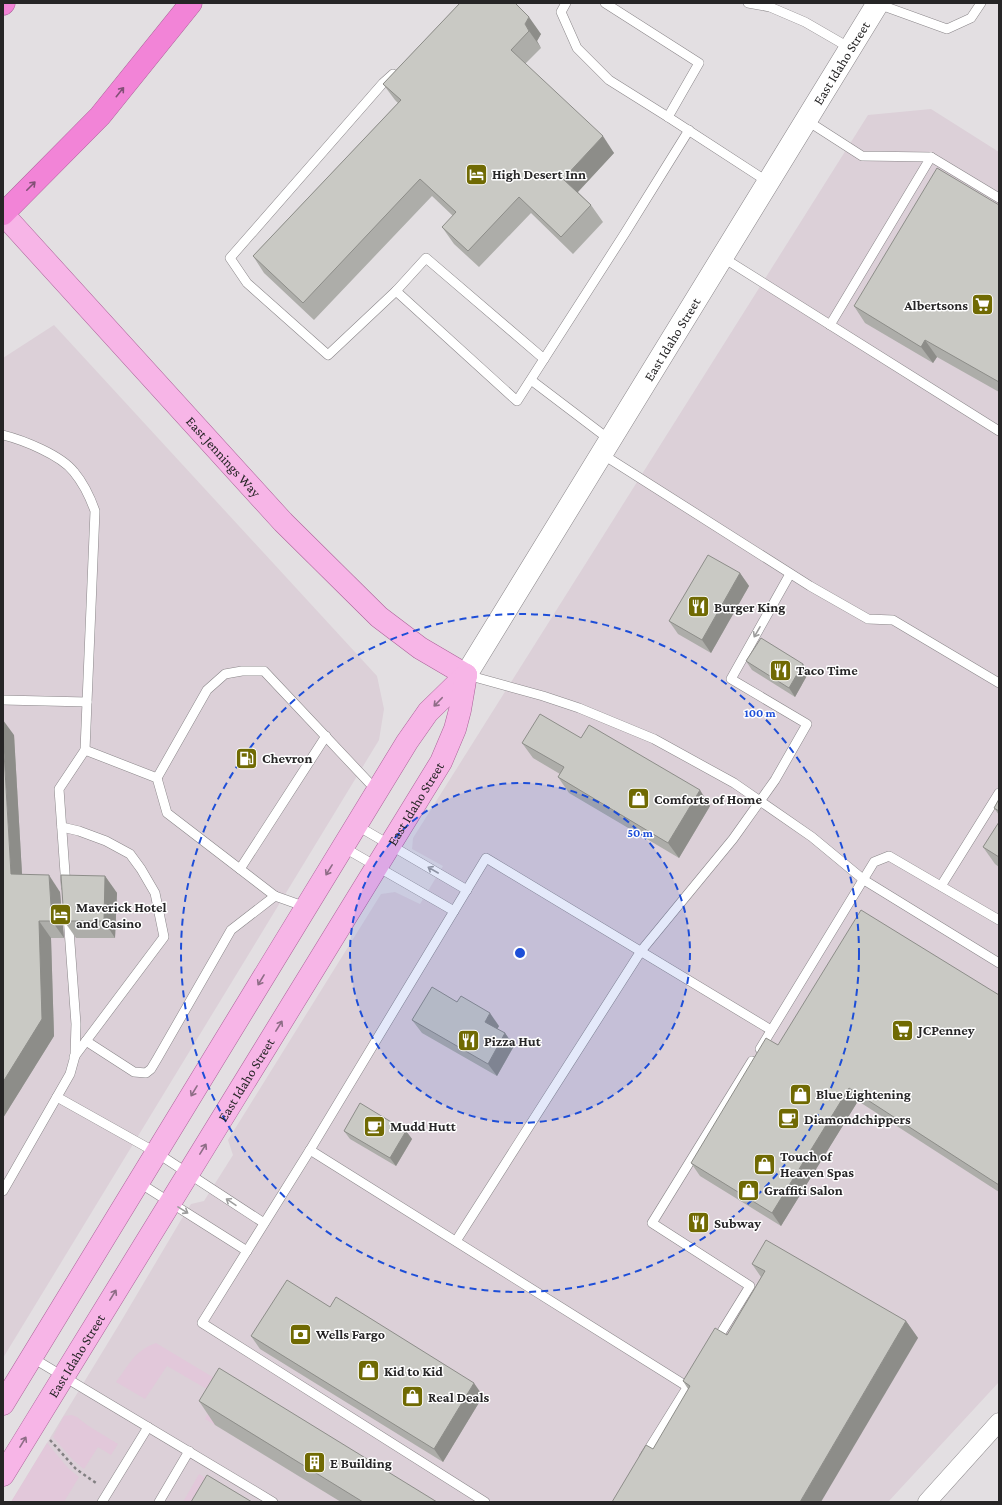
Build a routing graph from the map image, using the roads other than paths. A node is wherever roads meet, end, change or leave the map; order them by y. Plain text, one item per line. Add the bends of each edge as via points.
1 (191, 3) edge
2 (566, 3) edge
3 (605, 3) edge
4 (748, 3) edge
5 (878, 3) edge
6 (981, 3) edge
7 (850, 48) junction
8 (400, 67) edge
9 (668, 116) junction
10 (806, 120) junction
11 (688, 130) junction
12 (931, 157) junction
13 (768, 182) junction
14 (999, 198) edge
15 (3, 214) edge
16 (722, 258) junction
17 (396, 291) junction
18 (830, 325) junction
19 (544, 359) junction
20 (530, 380) junction
21 (999, 431) edge
22 (3, 435) edge
23 (606, 447) junction
24 (790, 574) junction
25 (466, 675) junction
26 (999, 683) edge
27 (3, 700) edge
28 (87, 702) junction
29 (326, 736) junction
30 (85, 750) junction
31 (157, 778) junction
32 (377, 791) junction
33 (999, 793) edge
34 (760, 801) junction
35 (356, 825) junction
36 (62, 827) junction
37 (390, 845) junction
38 (343, 847) junction
39 (376, 866) junction
40 (240, 869) junction
41 (864, 880) junction
42 (941, 886) junction
43 (467, 890) junction
44 (275, 896) junction
45 (306, 907) junction
46 (454, 911) junction
47 (999, 920) edge
48 (641, 951) junction
49 (999, 963) edge
50 (772, 1030) junction
51 (86, 1041) junction
52 (74, 1057) junction
53 (57, 1097) junction
54 (310, 1150) junction
55 (156, 1152) junction
56 (188, 1173) junction
57 (138, 1182) junction
58 (3, 1191) edge
59 (170, 1202) junction
60 (264, 1223) junction
61 (456, 1242) junction
62 (247, 1251) junction
63 (713, 1346) edge
64 (32, 1357) junction
65 (696, 1373) edge
66 (64, 1376) junction
67 (688, 1387) junction
68 (3, 1404) edge
69 (999, 1422) edge
70 (148, 1427) junction
71 (189, 1451) junction
72 (640, 1464) edge
73 (3, 1475) edge
74 (102, 1502) edge
75 (159, 1502) edge
76 (273, 1502) edge
77 (485, 1502) edge
78 (927, 1502) edge

15 -> 1 highway via 100,116
2 - 9 lane via 561,12 577,48 609,80
3 - 9 lane via 699,63
4 - 7 lane via 770,7 805,22
5 - 6 lane via 948,29 971,18
5 - 7 street, East Idaho Street
7 - 10 street, East Idaho Street
8 - 17 lane via 230,258 247,283 328,355
9 - 11 lane
10 - 12 lane via 862,156
10 - 13 street, East Idaho Street
11 - 13 lane
11 - 19 lane
12 - 14 lane
12 - 18 lane
13 - 16 street, East Idaho Street
15 - 25 main road, East Jennings Way via 283,522 367,606 420,648
16 - 18 lane
16 - 23 street, East Idaho Street
17 - 19 lane via 426,258
17 - 20 lane via 517,401
18 - 21 lane
19 - 20 lane
20 - 23 lane
22 - 28 lane via 33,444 61,461 73,471 87,491 95,511
23 - 24 lane
23 - 25 street, East Idaho Street
24 - 26 lane via 868,618 893,620
24 -> 34 lane via 731,679 807,724 776,780
25 -> 32 main road, East Idaho Street via 421,721
25 - 34 lane via 580,708 654,740 734,783
25 - 37 main road, East Idaho Street via 455,729 441,762
27 - 28 lane
28 - 30 lane
29 - 31 lane via 264,671 225,674 207,690
29 - 32 lane
29 - 40 lane
30 - 31 lane
30 - 36 lane via 59,789
31 - 40 lane via 167,813
32 - 35 main road, East Idaho Street
33 - 42 lane
34 - 41 lane
34 - 48 lane via 733,839
35 - 37 lane
35 - 38 main road, East Idaho Street
36 - 51 lane via 106,841 130,854 155,893 164,937
36 - 52 lane via 76,1024
37 - 39 main road, East Idaho Street
43 -> 37 lane
38 - 39 lane
38 -> 45 main road, East Idaho Street
39 - 46 lane
56 -> 39 main road, East Idaho Street
40 - 44 lane
41 - 42 lane via 874,862 888,856
41 - 49 lane
41 - 50 lane
42 - 47 lane
43 - 46 lane
43 - 48 lane via 486,858
44 - 45 lane
44 - 51 lane via 231,930 157,1059 146,1073 134,1072
45 -> 55 main road, East Idaho Street
46 - 54 lane
48 - 50 lane
48 - 61 lane
50 - 63 lane via 652,1223 750,1286
51 - 52 lane
52 - 53 lane via 70,1074
53 - 55 lane
53 - 58 lane
54 - 60 lane
54 - 61 lane
55 - 56 lane
55 - 57 main road, East Idaho Street
56 - 59 main road, East Idaho Street
60 -> 56 lane
57 - 59 lane
57 - 64 main road, East Idaho Street
59 -> 62 lane
66 -> 59 main road, East Idaho Street
60 - 62 lane
61 - 67 lane
62 - 77 lane via 202,1323
64 - 66 lane
64 - 68 main road, East Idaho Street
65 - 67 lane
66 - 70 lane
73 -> 66 main road, East Idaho Street
67 - 72 lane
69 - 78 street
70 - 71 lane
70 - 74 lane
71 - 75 lane
71 - 76 lane

